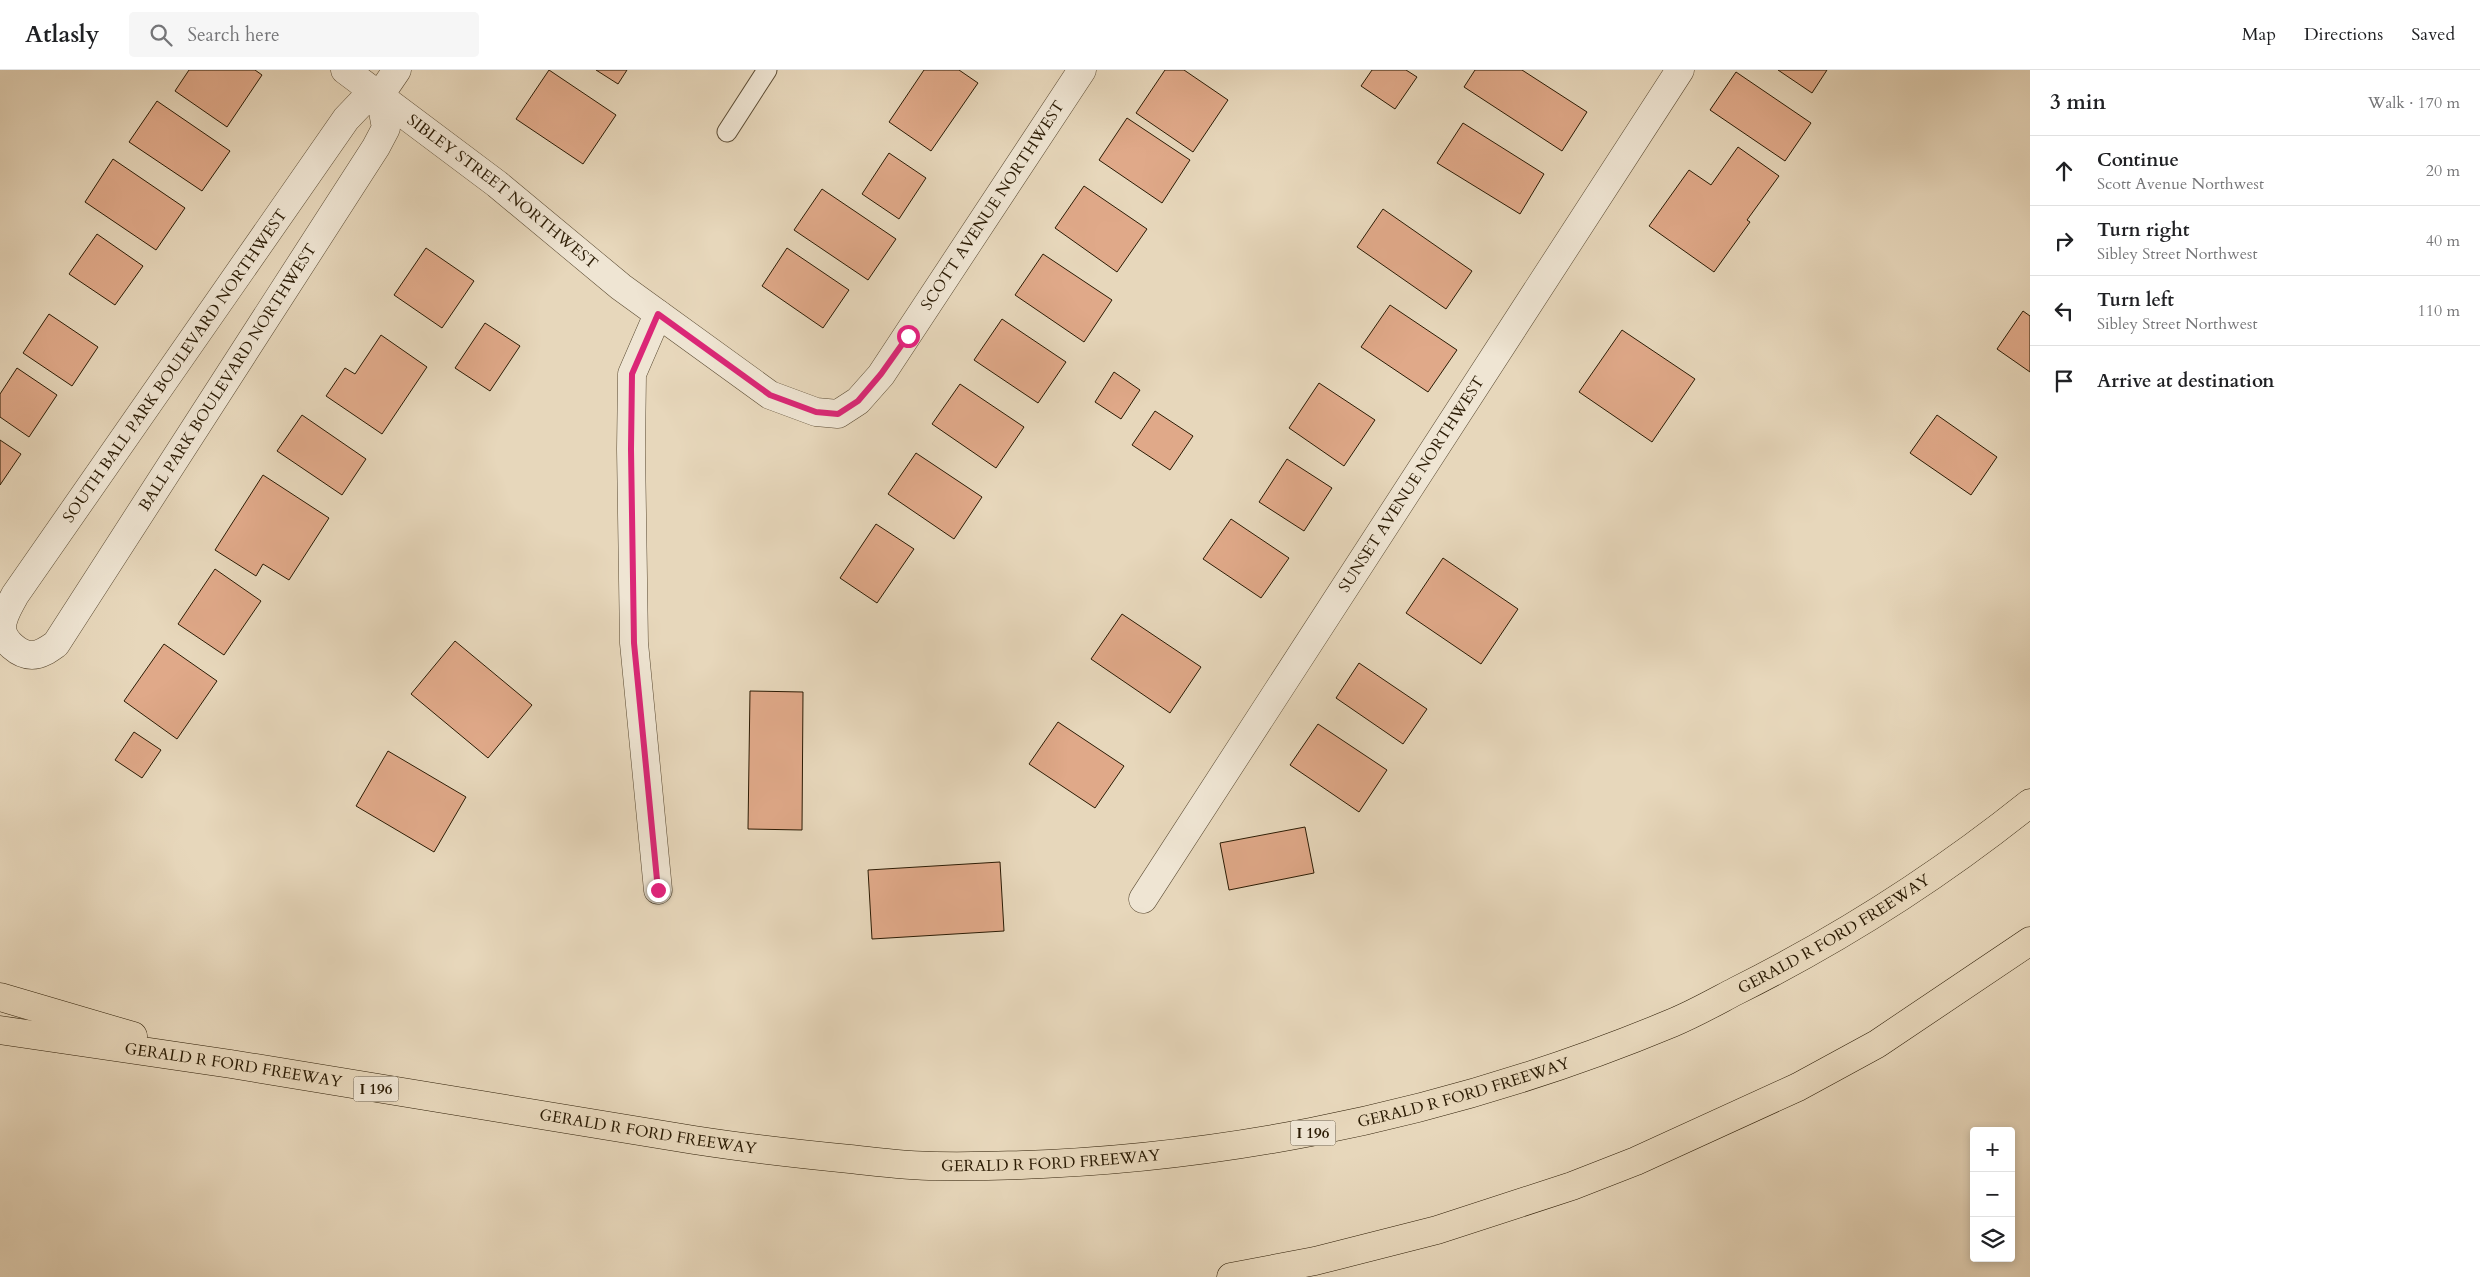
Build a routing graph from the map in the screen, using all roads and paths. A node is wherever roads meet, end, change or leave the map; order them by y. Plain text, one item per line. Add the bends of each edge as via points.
1 (345, 70) edge
2 (397, 70) edge
3 (768, 70) edge
4 (1082, 70) edge
5 (1680, 70) edge
6 (380, 95) junction
7 (727, 132) dead end
8 (658, 314) junction
9 (816, 412) joint
10 (18, 651) joint
11 (2030, 803) edge
12 (658, 890) dead end
13 (1143, 900) dead end
14 (2030, 941) edge
15 (0, 997) edge
16 (0, 1030) edge
17 (231, 1064) junction
18 (1231, 1277) edge

1 - 6 street, SIBLEY STREET NORTHWEST
2 - 6 street
3 - 7 lane
4 - 9 street, SCOTT AVENUE NORTHWEST via 881,374 858,401 838,414
5 - 13 street, SUNSET AVENUE NORTHWEST
6 - 8 street, SIBLEY STREET NORTHWEST
6 - 10 street, SOUTH BALL PARK BOULEVARD NORTHWEST via 366,99 346,118 15,595 2,629
6 - 10 street, BALL PARK BOULEVARD NORTHWEST via 386,128 376,147 62,635 46,651 32,655
8 - 9 street, SIBLEY STREET NORTHWEST via 770,395
8 - 12 street via 632,374 631,449 634,643
11 - 17 highway, GERALD R FORD FREEWAY / I 196 via 1921,883 1838,936 1674,1022 1528,1076 1417,1110 1351,1126 1215,1149 1042,1164 933,1166 867,1161 694,1140
14 - 18 highway via 1878,1044 1798,1087 1636,1162 1437,1230 1315,1261
15 - 17 highway
16 - 17 highway, GERALD R FORD FREEWAY / I 196

